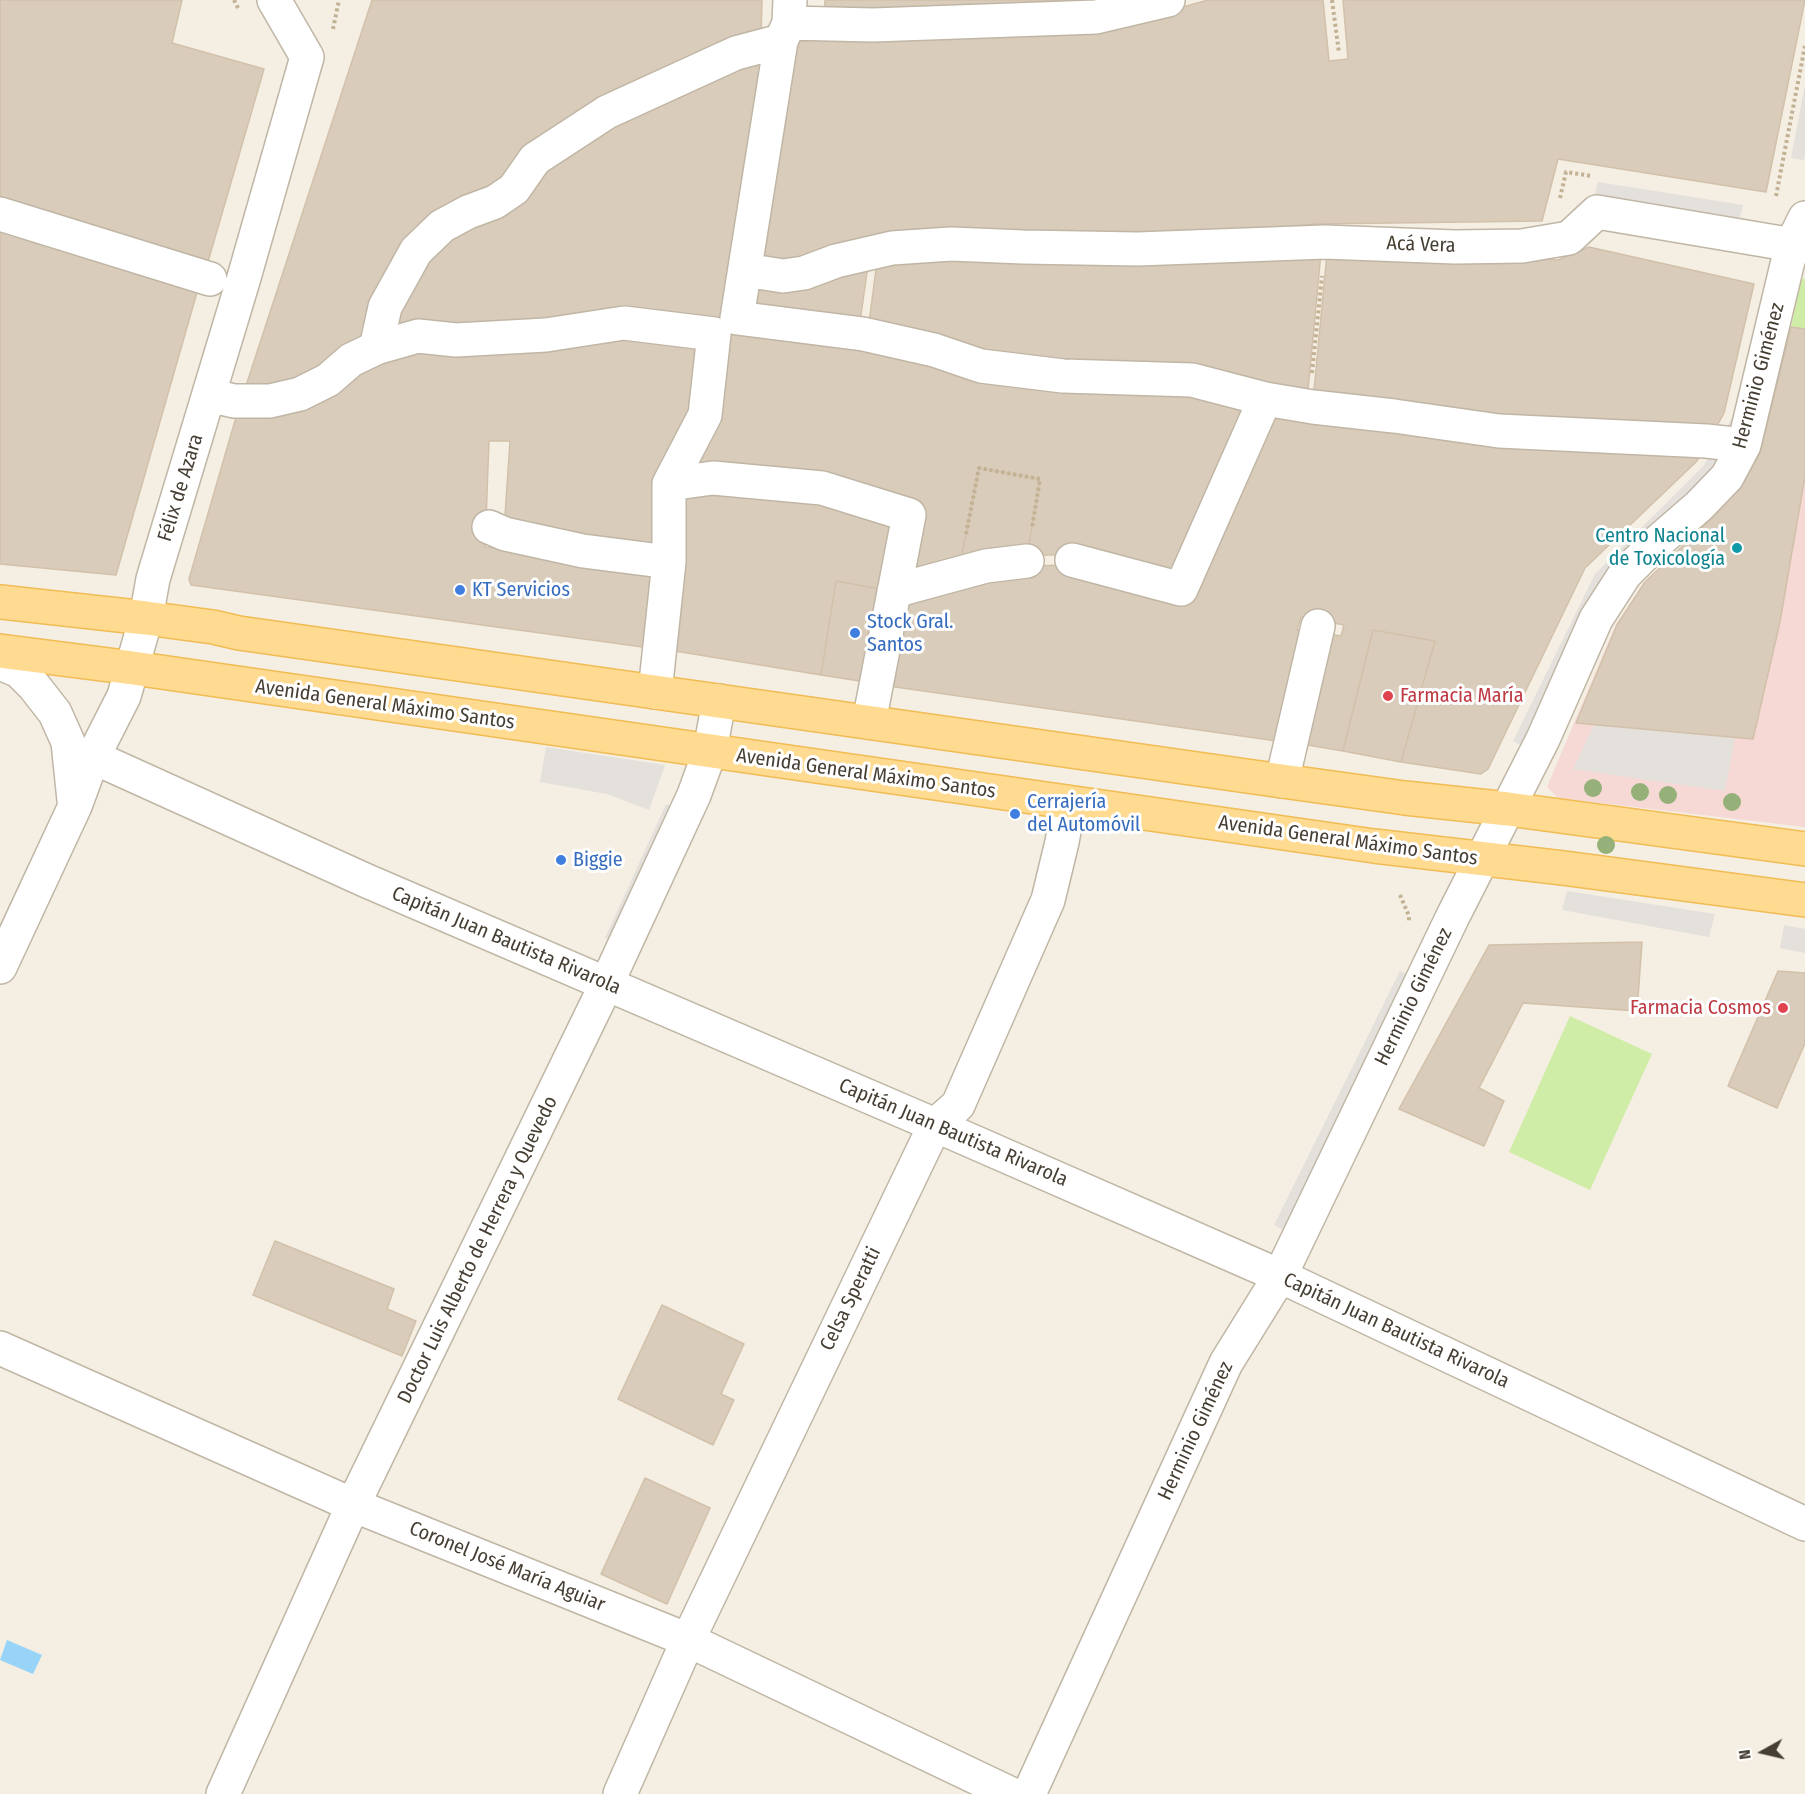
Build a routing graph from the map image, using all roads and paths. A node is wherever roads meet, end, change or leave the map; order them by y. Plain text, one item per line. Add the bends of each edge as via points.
1 (274, 0) edge
2 (1168, 0) edge
3 (1332, 0) edge
4 (786, 21) edge
5 (1805, 46) edge
6 (1339, 53) dead end
7 (1777, 187) junction
8 (1785, 188) dead end
9 (1775, 199) dead end
10 (0, 214) edge
11 (1800, 236) edge
12 (1325, 242) junction
13 (745, 270) junction
14 (210, 279) dead end
15 (726, 326) junction
16 (375, 348) junction
17 (209, 395) junction
18 (1265, 399) junction
19 (1309, 406) junction
20 (1744, 445) junction
21 (669, 484) junction
22 (489, 527) dead end
23 (1072, 560) dead end
24 (1027, 561) joint
25 (669, 562) junction
26 (959, 573) junction
27 (894, 591) junction
28 (0, 602) edge
29 (146, 618) junction
30 (1320, 627) dead end
31 (0, 651) edge
32 (0, 663) edge
33 (133, 668) junction
34 (654, 692) junction
35 (719, 701) junction
36 (869, 722) junction
37 (710, 751) junction
38 (93, 757) junction
39 (1282, 781) junction
40 (1069, 803) junction
41 (75, 806) junction
42 (1508, 809) junction
43 (1805, 849) edge
44 (1482, 859) junction
45 (1805, 900) edge
46 (0, 967) edge
47 (606, 985) junction
48 (935, 1125) junction
49 (1280, 1276) junction
50 (0, 1348) edge
51 (354, 1505) junction
52 (1805, 1524) edge
53 (688, 1640) junction
54 (223, 1794) edge
55 (620, 1794) edge
56 (1011, 1794) edge
57 (1029, 1794) edge

1 - 17 street, Félix de Azara via 307,57
2 - 4 street via 1096,17 873,25
3 - 6 path
4 - 13 street
4 - 16 street via 736,53 607,112 535,159 514,189 442,226 417,251 385,307
5 - 7 path
7 - 8 path
7 - 9 path
10 - 14 street
11 - 12 street, Acá Vera via 1597,212 1569,238 1521,246
11 - 20 street, Herminio Giménez
12 - 13 street, Acá Vera via 1138,249 951,243 892,248 783,276
12 - 19 path
13 - 15 street
15 - 16 street via 624,323 546,335 456,340 418,336
15 - 18 street via 863,334 934,350 981,366 1063,376 1192,380
15 - 21 street via 705,415
16 - 17 street via 300,394 270,401 234,401
17 - 29 street, Félix de Azara via 153,579
18 - 19 street
18 - 23 street via 1181,589
19 - 20 street via 1499,431
20 - 42 street, Herminio Giménez via 1727,477 1619,583 1596,619
21 - 25 street
21 - 27 street via 713,478 822,488 909,515
22 - 25 street via 583,550
24 - 26 street
24 - 26 path via 1040,479 979,468
25 - 34 street
26 - 27 street
27 - 36 street
28 - 29 main road
29 - 33 street, Félix de Azara
29 - 34 main road
30 - 39 street
31 - 33 main road, Avenida General Máximo Santos
32 - 41 street via 19,672 55,713 68,742
33 - 37 main road, Avenida General Máximo Santos
33 - 38 street, Félix de Azara via 124,696
34 - 35 main road
35 - 36 main road
35 - 37 street, Doctor Luis Alberto de Herrera y Quevedo
36 - 39 main road
37 - 40 main road, Avenida General Máximo Santos
37 - 47 street, Doctor Luis Alberto de Herrera y Quevedo via 694,795
38 - 41 street, Félix de Azara
38 - 47 street, Capitán Juan Bautista Rivarola
39 - 42 main road
40 - 44 main road, Avenida General Máximo Santos
40 - 48 street, Celsa Speratti via 1048,900 958,1105
41 - 46 street, Félix de Azara
42 - 43 main road
42 - 44 street, Herminio Giménez
44 - 45 main road, Avenida General Máximo Santos
44 - 49 street, Herminio Giménez
47 - 48 street, Capitán Juan Bautista Rivarola
47 - 51 street, Doctor Luis Alberto de Herrera y Quevedo
48 - 49 street, Capitán Juan Bautista Rivarola
48 - 53 street, Celsa Speratti
49 - 52 street, Capitán Juan Bautista Rivarola
49 - 57 street, Herminio Giménez via 1226,1363
50 - 51 street, Coronel José María Aguiar
51 - 53 street, Coronel José María Aguiar
51 - 54 street, Doctor Luis Alberto de Herrera y Quevedo
53 - 55 street, Celsa Speratti
53 - 56 street, Coronel José María Aguiar

